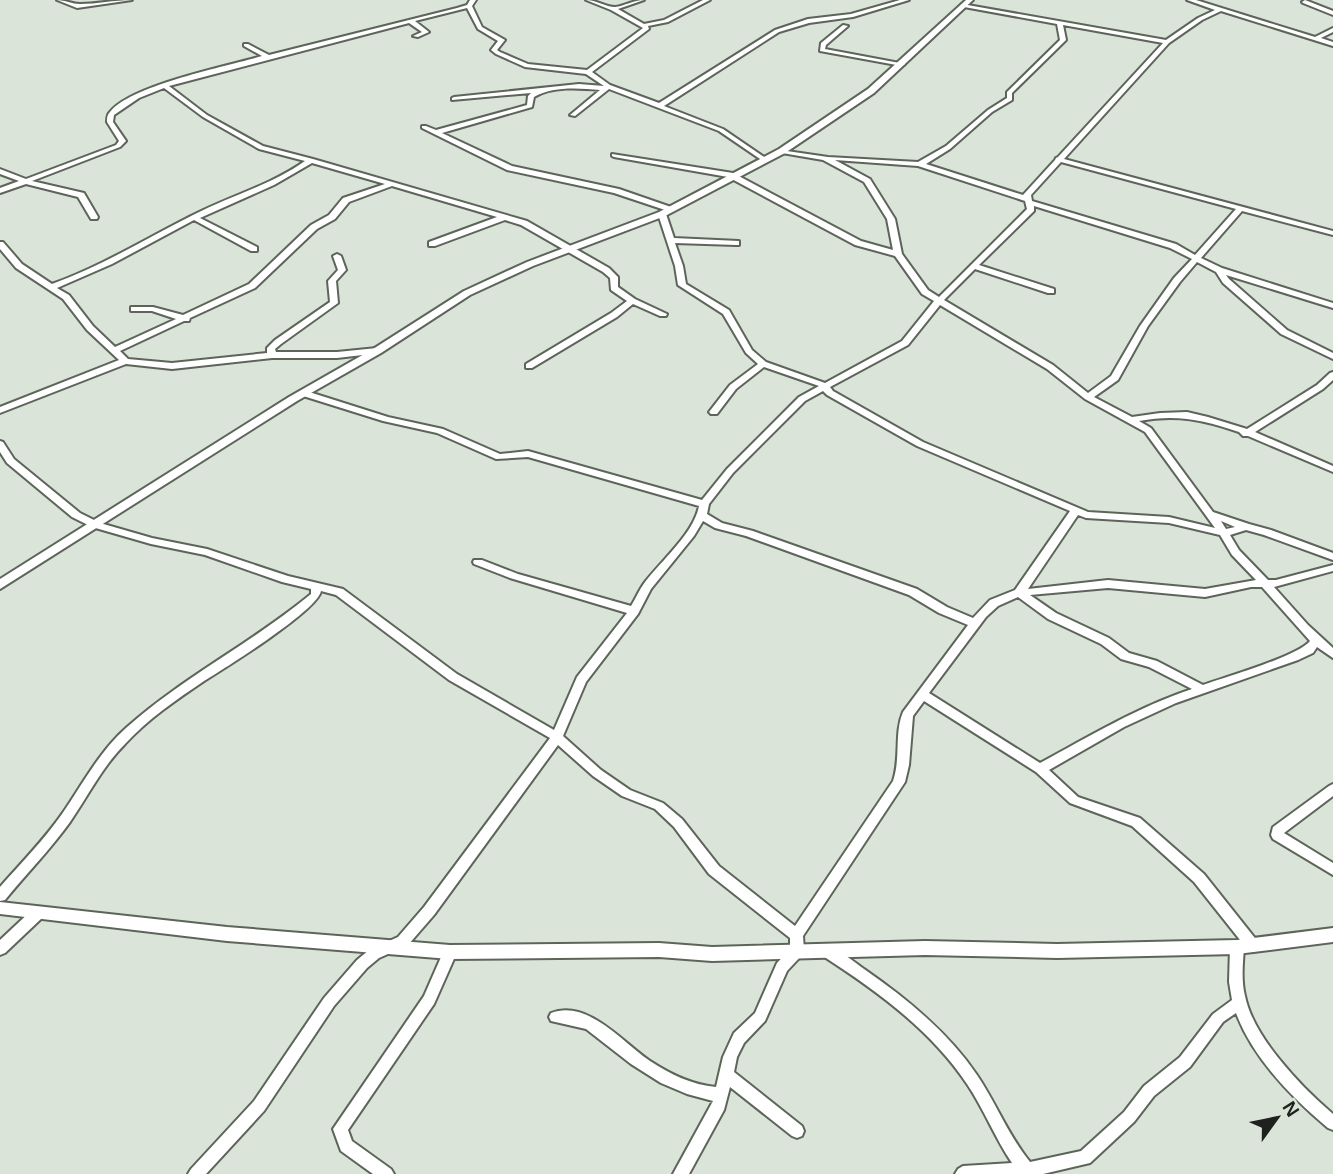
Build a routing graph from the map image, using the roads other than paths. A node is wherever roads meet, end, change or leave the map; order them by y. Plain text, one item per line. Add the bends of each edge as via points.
1 (61, 0) edge
2 (124, 0) edge
3 (589, 0) edge
4 (641, 0) edge
5 (707, 0) edge
6 (878, 0) edge
7 (906, 0) edge
8 (1190, 0) edge
9 (1304, 2) dead end
10 (471, 3) edge
11 (967, 3) edge
12 (890, 5) junction
13 (612, 9) junction
14 (1221, 9) junction
15 (1333, 13) edge
16 (411, 20) junction
17 (1060, 22) junction
18 (646, 25) junction
19 (845, 26) dead end
20 (1333, 30) edge
21 (416, 36) dead end
22 (1315, 39) junction
23 (1167, 42) junction
24 (1333, 44) edge
25 (246, 45) dead end
26 (268, 57) junction
27 (902, 64) junction
28 (588, 72) junction
29 (165, 86) junction
30 (607, 87) junction
31 (545, 89) junction
32 (454, 99) dead end
33 (659, 106) junction
34 (573, 115) dead end
35 (424, 127) dead end
36 (436, 132) junction
37 (782, 151) junction
38 (614, 155) dead end
39 (825, 158) junction
40 (1058, 159) junction
41 (311, 160) junction
42 (765, 160) junction
43 (919, 164) junction
44 (0, 171) edge
45 (730, 175) junction
46 (23, 180) junction
47 (393, 184) junction
48 (0, 191) edge
49 (1028, 201) junction
50 (1239, 210) junction
51 (665, 211) junction
52 (94, 217) dead end
53 (193, 217) junction
54 (505, 217) junction
55 (1333, 233) edge
56 (671, 240) junction
57 (736, 243) dead end
58 (0, 244) edge
59 (432, 244) dead end
60 (571, 248) junction
61 (254, 249) dead end
62 (898, 254) junction
63 (337, 256) dead end
64 (1195, 257) junction
65 (976, 267) junction
66 (1219, 270) junction
67 (52, 287) junction
68 (1051, 291) dead end
69 (632, 301) junction
70 (938, 302) junction
71 (1333, 306) edge
72 (134, 309) dead end
73 (663, 314) dead end
74 (186, 320) junction
75 (115, 350) junction
76 (377, 351) junction
77 (272, 355) junction
78 (1333, 356) edge
79 (125, 361) junction
80 (762, 364) junction
81 (529, 366) dead end
82 (1333, 375) edge
83 (823, 385) junction
84 (303, 393) junction
85 (1088, 397) junction
86 (0, 410) edge
87 (714, 412) dead end
88 (1133, 419) junction
89 (1246, 434) junction
90 (0, 444) edge
91 (1333, 469) edge
92 (703, 510) junction
93 (1076, 510) junction
94 (1210, 514) junction
95 (96, 525) junction
96 (1246, 527) junction
97 (1224, 533) junction
98 (1333, 557) edge
99 (478, 562) dead end
100 (1333, 568) edge
101 (1265, 585) junction
102 (0, 586) edge
103 (316, 588) junction
104 (1020, 593) junction
105 (634, 611) junction
106 (974, 624) junction
107 (1316, 641) junction
108 (1333, 654) edge
109 (1202, 689) junction
110 (922, 694) junction
111 (557, 737) junction
112 (1040, 769) junction
113 (1333, 789) edge
114 (1333, 870) edge
115 (0, 896) edge
116 (0, 908) edge
117 (37, 914) junction
118 (1333, 935) edge
119 (796, 943) junction
120 (390, 947) junction
121 (1245, 947) junction
122 (0, 949) edge
123 (450, 951) junction
124 (828, 952) junction
125 (1239, 1003) junction
126 (556, 1017) dead end
127 (726, 1075) junction
128 (721, 1096) junction
129 (1333, 1123) edge
130 (797, 1131) dead end
131 (1028, 1172) edge
132 (196, 1174) edge
133 (386, 1174) edge
134 (681, 1174) edge
135 (963, 1174) edge

1 - 2 street via 77,6
3 - 13 street
4 - 13 street
5 - 18 street via 666,21
6 - 12 street
7 - 12 street
8 - 14 street
9 - 15 street
10 - 16 street
10 - 28 street via 480,28 502,40 494,50 498,53 528,67
11 - 17 street
11 - 27 street
12 - 33 street via 808,21 774,33
13 - 18 street
14 - 22 street
14 - 23 street
16 - 21 street via 426,32
16 - 26 street
17 - 23 street
17 - 43 street via 1063,40 1009,93 1010,99 937,156
18 - 28 street
19 - 27 street via 821,50
20 - 22 street
22 - 24 street
23 - 40 street
25 - 26 street
26 - 29 street
27 - 37 street
28 - 30 street
29 - 41 street via 253,145
29 - 46 street via 118,107 109,116 121,144
30 - 31 street
30 - 33 street
30 - 34 street
31 - 32 street
31 - 36 street via 531,96 530,106
33 - 42 street via 728,134
35 - 36 street
36 - 51 street via 510,168 616,191
37 - 39 street
37 - 42 street
38 - 45 street
39 - 43 street
39 - 62 street via 872,185 891,219
40 - 49 street
40 - 50 street
41 - 47 street
41 - 53 street via 284,178
42 - 45 street
43 - 49 street
44 - 46 street
45 - 51 street
45 - 62 street via 859,243
46 - 48 street
46 - 52 street via 81,195
47 - 54 street
47 - 74 street via 346,200 262,279
49 - 64 street via 1163,241
49 - 65 street via 1031,209
50 - 55 street
50 - 64 street
51 - 56 street
51 - 60 street
53 - 61 street
53 - 67 street via 99,268
54 - 59 street
54 - 60 street
56 - 57 street
56 - 80 street via 682,285 726,312
58 - 67 street via 22,268
60 - 69 street via 610,273 614,288
60 - 76 street via 467,293
62 - 70 street via 925,292
63 - 77 street via 342,270 332,281 334,303 274,345
64 - 66 street
64 - 85 street via 1144,326 1115,377
65 - 68 street
65 - 70 street
66 - 71 street
66 - 78 street via 1275,326
67 - 75 street
69 - 73 street
69 - 81 street
70 - 83 street via 905,343
70 - 85 street via 1050,368
72 - 74 street via 153,309
74 - 75 street
75 - 79 street
76 - 77 street
76 - 84 street
77 - 79 street via 172,366
79 - 86 street
80 - 83 street
80 - 87 street via 733,387
82 - 89 street
83 - 92 street via 790,409 730,471
83 - 93 street via 920,444
84 - 92 street via 440,431 499,457 528,454
84 - 95 street
85 - 88 street
88 - 89 street via 1189,416
88 - 94 street via 1156,439
89 - 91 street
90 - 95 street via 10,461
92 - 105 street
92 - 106 street via 719,526 913,592
93 - 97 street via 1086,515 1169,520
93 - 104 street
94 - 96 street
94 - 97 street
95 - 102 street
95 - 103 street via 207,552
96 - 97 street
96 - 98 street
97 - 101 street via 1230,549
99 - 105 street
100 - 101 street
101 - 104 street via 1242,584 1205,593 1108,584
101 - 107 street
103 - 111 street via 339,592 453,677
103 - 115 street via 316,594 298,610 127,733 53,836
104 - 106 street via 994,603
104 - 109 street via 1128,657
105 - 111 street via 581,680
106 - 110 street
107 - 108 street
107 - 109 street via 1294,657
109 - 112 street via 1119,724
110 - 112 street
110 - 119 street via 907,715 903,733 906,763 899,782
111 - 119 street via 617,786 659,806 714,870
111 - 120 street via 411,934
112 - 121 street via 1074,800 1136,822 1199,878
113 - 114 street via 1277,831 1284,841
116 - 117 street
117 - 120 street
117 - 122 street
118 - 121 street
119 - 123 street via 712,954
119 - 124 street
119 - 127 street via 760,1017 739,1038
120 - 123 street
120 - 132 street via 362,964 329,1002 259,1106
121 - 124 street
121 - 125 street
123 - 133 street via 429,1000 340,1129 346,1146
124 - 131 street via 861,971 925,1023 969,1076
125 - 129 street via 1283,1074
125 - 131 street via 1218,1018 1185,1062 1149,1091 1089,1156
126 - 128 street via 590,1021 662,1076
127 - 128 street
127 - 130 street
128 - 134 street
131 - 135 street

